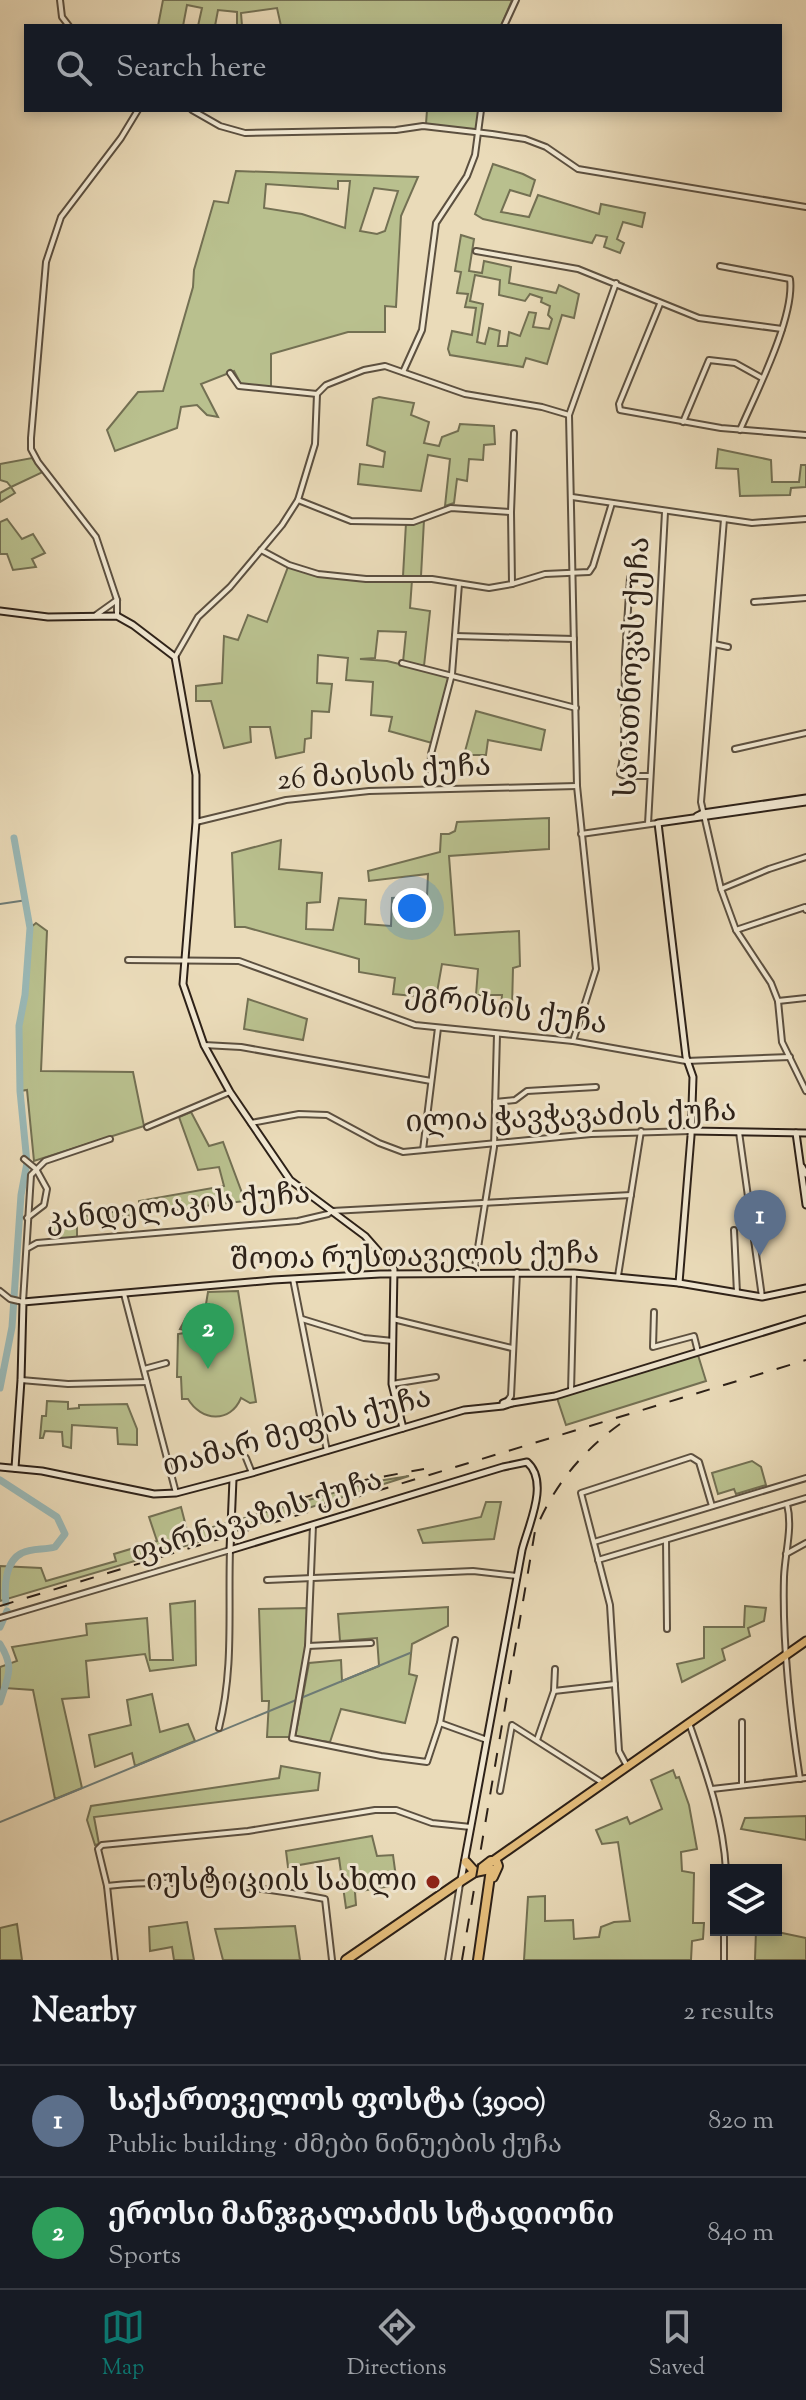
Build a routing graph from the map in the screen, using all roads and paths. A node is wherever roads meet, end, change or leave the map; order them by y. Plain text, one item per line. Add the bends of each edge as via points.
1 (60, 0) edge
2 (516, 0) edge
3 (67, 24) edge
4 (505, 24) edge
5 (137, 112) edge
6 (196, 112) edge
7 (481, 112) edge
8 (478, 133) junction
9 (806, 207) edge
10 (476, 251) dead end
11 (720, 266) dead end
12 (616, 283) junction
13 (660, 304) junction
14 (782, 329) junction
15 (403, 372) junction
16 (230, 373) dead end
17 (762, 378) junction
18 (317, 394) junction
19 (569, 415) junction
20 (683, 422) junction
21 (740, 430) junction
22 (514, 433) dead end
23 (806, 435) edge
24 (572, 497) junction
25 (298, 500) junction
26 (612, 503) junction
27 (511, 512) junction
28 (665, 512) junction
29 (724, 519) junction
30 (806, 519) edge
31 (261, 550) junction
32 (572, 572) junction
33 (630, 578) dead end
34 (459, 584) junction
35 (512, 584) junction
36 (806, 598) edge
37 (117, 600) junction
38 (754, 602) dead end
39 (0, 611) edge
40 (96, 615) junction
41 (117, 616) junction
42 (455, 636) junction
43 (574, 639) junction
44 (714, 644) junction
45 (728, 647) dead end
46 (175, 657) junction
47 (402, 663) dead end
48 (452, 674) junction
49 (576, 708) junction
50 (806, 733) edge
51 (735, 749) dead end
52 (649, 776) junction
53 (577, 786) junction
54 (430, 788) junction
55 (806, 800) edge
56 (704, 815) junction
57 (196, 822) junction
58 (658, 823) junction
59 (648, 824) junction
60 (581, 834) junction
61 (806, 857) edge
62 (721, 889) junction
63 (806, 908) edge
64 (736, 930) junction
65 (128, 960) dead end
66 (183, 961) junction
67 (806, 998) edge
68 (778, 1001) junction
69 (438, 1028) junction
70 (497, 1034) junction
71 (573, 1041) junction
72 (204, 1045) junction
73 (790, 1057) junction
74 (686, 1061) junction
75 (431, 1081) junction
76 (596, 1087) dead end
77 (806, 1091) edge
78 (230, 1092) junction
79 (495, 1102) junction
80 (251, 1123) junction
81 (147, 1127) dead end
82 (641, 1131) junction
83 (691, 1131) junction
84 (739, 1132) junction
85 (796, 1133) junction
86 (806, 1133) edge
87 (110, 1139) dead end
88 (494, 1143) junction
89 (423, 1150) junction
90 (26, 1160) dead end
91 (802, 1167) junction
92 (36, 1169) junction
93 (806, 1174) edge
94 (631, 1195) junction
95 (486, 1203) junction
96 (806, 1205) edge
97 (332, 1211) junction
98 (27, 1218) junction
99 (734, 1230) dead end
100 (28, 1248) junction
101 (517, 1272) junction
102 (474, 1273) junction
103 (574, 1273) junction
104 (395, 1274) junction
105 (618, 1276) junction
106 (293, 1279) junction
107 (679, 1283) junction
108 (806, 1288) edge
109 (0, 1291) edge
110 (124, 1292) junction
111 (737, 1293) junction
112 (762, 1297) junction
113 (23, 1302) junction
114 (654, 1312) dead end
115 (301, 1318) junction
116 (393, 1319) junction
117 (806, 1319) edge
118 (393, 1341) junction
119 (513, 1348) junction
120 (698, 1352) junction
121 (166, 1363) dead end
122 (144, 1369) junction
123 (436, 1377) dead end
124 (21, 1380) junction
125 (147, 1382) junction
126 (392, 1384) junction
127 (571, 1391) junction
128 (504, 1404) junction
129 (403, 1428) junction
130 (327, 1451) junction
131 (246, 1458) dead end
132 (0, 1467) edge
133 (15, 1468) junction
134 (252, 1473) junction
135 (806, 1478) edge
136 (233, 1479) junction
137 (176, 1493) junction
138 (806, 1498) edge
139 (787, 1504) junction
140 (712, 1506) junction
141 (313, 1523) junction
142 (666, 1540) junction
143 (594, 1542) junction
144 (806, 1543) edge
145 (230, 1550) junction
146 (786, 1554) junction
147 (598, 1560) junction
148 (517, 1576) junction
149 (311, 1579) junction
150 (267, 1580) dead end
151 (4, 1617) edge
152 (667, 1629) dead end
153 (455, 1640) dead end
154 (806, 1641) edge
155 (371, 1643) dead end
156 (308, 1646) junction
157 (787, 1655) junction
158 (555, 1669) dead end
159 (616, 1684) junction
160 (554, 1691) junction
161 (742, 1722) dead end
162 (440, 1723) junction
163 (689, 1723) junction
164 (219, 1728) dead end
165 (489, 1740) junction
166 (537, 1740) junction
167 (627, 1766) junction
168 (803, 1778) edge
169 (603, 1783) junction
170 (742, 1785) junction
171 (712, 1789) junction
172 (500, 1791) dead end
173 (471, 1827) junction
174 (466, 1862) junction
175 (726, 1864) edge
176 (493, 1866) junction
177 (477, 1872) junction
178 (461, 1881) junction
179 (107, 1886) junction
180 (724, 1936) edge
181 (115, 1960) edge
182 (332, 1960) edge
183 (346, 1960) edge
184 (448, 1960) edge
185 (478, 1960) edge
186 (724, 1960) edge

1 - 3 street
2 - 4 street
5 - 37 street via 61,217 46,262 31,436 38,462 96,537
6 - 8 street via 245,133 423,126
7 - 8 street
8 - 9 street via 525,139 578,169
8 - 15 street via 467,176 436,223 422,330
10 - 12 street via 578,269
11 - 14 street via 790,279
12 - 13 street
12 - 19 street
13 - 14 street via 699,318
13 - 20 street via 618,407
14 - 17 street
15 - 18 street via 370,368 326,385
15 - 19 street via 465,394
16 - 18 street via 239,386
17 - 20 street via 735,363 709,360
17 - 21 street
18 - 25 street via 315,444
19 - 24 street
20 - 21 street
21 - 23 street
22 - 27 street
24 - 26 street
24 - 32 street
25 - 27 street via 351,521 413,522 451,508
25 - 31 street
26 - 28 street
26 - 32 street via 593,566 589,572
27 - 35 street
28 - 29 street
28 - 52 street, საიათნოვას ქუჩა
29 - 30 street
29 - 44 street
31 - 34 street via 318,574
31 - 46 street via 198,617
32 - 35 street
32 - 43 street
33 - 52 street via 620,774
34 - 35 street
34 - 42 street
36 - 38 street
37 - 40 street
37 - 41 street
39 - 40 street
40 - 41 street
41 - 46 street
42 - 43 street
42 - 48 street
43 - 49 street
44 - 45 street
44 - 56 street via 701,779
46 - 57 street via 196,775
47 - 48 street
48 - 49 street
48 - 54 street via 431,754
49 - 53 street
50 - 51 street
52 - 59 street, საიათნოვას ქუჩა
53 - 54 street, 26 მაისის ქუჩა
53 - 60 street
54 - 57 street, 26 მაისის ქუჩა via 286,800
55 - 56 street
56 - 58 street
56 - 62 street
57 - 66 street
58 - 59 street
58 - 74 street
59 - 60 street
60 - 71 street via 596,969
61 - 62 street
62 - 64 street
63 - 64 street
64 - 68 street
65 - 66 street, ეგრისის ქუჩა
66 - 69 street, ეგრისის ქუჩა via 239,961 415,1025
66 - 72 street via 183,984
67 - 68 street
68 - 73 street
69 - 70 street, ეგრისის ქუჩა
69 - 75 street
70 - 71 street, ეგრისის ქუჩა
70 - 79 street
71 - 74 street, ეგრისის ქუჩა
72 - 75 street
72 - 78 street
73 - 74 street, ეგრისის ქუჩა
73 - 77 street
74 - 83 street via 693,1077
75 - 89 street
76 - 79 street via 527,1091 515,1100
78 - 80 street
78 - 81 street
79 - 88 street
80 - 89 street, ილია ჭავჭავაძის ქუჩა via 327,1115 403,1152
80 - 97 street via 290,1180
82 - 83 street, ილია ჭავჭავაძის ქუჩა
82 - 88 street, ილია ჭავჭავაძის ქუჩა
82 - 94 street
83 - 84 street, ილია ჭავჭავაძის ქუჩა
83 - 107 street
84 - 85 street, ილია ჭავჭავაძის ქუჩა
84 - 112 street
85 - 86 street, ილია ჭავჭავაძის ქუჩა
85 - 91 street
87 - 92 street via 45,1161
88 - 89 street, ილია ჭავჭავაძის ქუჩა
88 - 95 street
90 - 92 street
91 - 93 street
91 - 96 street
92 - 98 street
92 - 98 street via 47,1194 44,1205
94 - 95 street, კანდელაკის ქუჩა
94 - 105 street
95 - 97 street, კანდელაკის ქუჩა
95 - 102 street
97 - 100 street, კანდელაკის ქუჩა via 298,1221 37,1243
97 - 104 street via 365,1236
98 - 100 street
99 - 111 street
100 - 113 street
101 - 102 street, შოთა რუსთაველის ქუჩა
101 - 103 street, შოთა რუსთაველის ქუჩა
101 - 119 street
102 - 104 street, შოთა რუსთაველის ქუჩა
103 - 105 street, შოთა რუსთაველის ქუჩა
103 - 127 street
104 - 106 street, შოთა რუსთაველის ქუჩა
104 - 116 street
105 - 107 street, შოთა რუსთაველის ქუჩა
106 - 110 street, შოთა რუსთაველის ქუჩა
106 - 115 street
107 - 111 street, შოთა რუსთაველის ქუჩა
108 - 112 street, შოთა რუსთაველის ქუჩა
109 - 113 street
110 - 113 street, შოთა რუსთაველის ქუჩა
110 - 122 street
111 - 112 street, შოთა რუსთაველის ქუჩა
113 - 124 street
114 - 120 street via 653,1347 694,1336
115 - 118 street via 364,1338
115 - 130 street
116 - 118 street
116 - 119 street
117 - 120 street, თამარ მეფის ქუჩა
118 - 126 street
119 - 128 street via 511,1396
120 - 127 street, თამარ მეფის ქუჩა
121 - 122 street
122 - 125 street
123 - 126 street
124 - 125 street
124 - 133 street
125 - 137 street
126 - 129 street
127 - 128 street, თამარ მეფის ქუჩა
128 - 129 street, თამარ მეფის ქუჩა
129 - 130 street, თამარ მეფის ქუჩა
130 - 134 street, თამარ მეფის ქუჩა
131 - 134 street
132 - 133 street, თამარ მეფის ქუჩა
133 - 137 street, თამარ მეფის ქუჩა via 154,1494
134 - 136 street, თამარ მეფის ქუჩა
135 - 140 street
136 - 137 street, თამარ მეფის ქუჩა
136 - 145 street
138 - 139 street
139 - 142 street
139 - 146 street
140 - 143 street
140 - 143 street via 699,1462 691,1457 583,1490 580,1497
141 - 145 street, ფარნავაზის ქუჩა
141 - 148 street, ფარნავაზის ქუჩა via 527,1462 537,1488
141 - 149 street
142 - 147 street
142 - 152 street
143 - 147 street
144 - 146 street
145 - 151 street, ფარნავაზის ქუჩა
145 - 164 street via 231,1649
146 - 157 street
147 - 159 street via 610,1605
148 - 149 street via 473,1571
148 - 165 street
149 - 150 street
149 - 156 street
153 - 162 street
154 - 157 main road
155 - 156 street
156 - 162 street via 292,1738 427,1762
157 - 163 main road
157 - 168 street via 791,1723
158 - 160 street
159 - 160 street
159 - 167 street via 619,1751
160 - 166 street
161 - 170 street
162 - 165 street
163 - 167 main road
163 - 171 street
165 - 173 street
166 - 169 street
166 - 172 street via 512,1725
167 - 169 main road
168 - 170 street
169 - 176 main road via 506,1850
170 - 171 street
171 - 175 street
173 - 174 street
173 - 179 street via 375,1810 248,1831 102,1845 98,1849
174 - 177 highway
174 - 178 street
176 - 177 highway
176 - 185 highway
177 - 178 highway
178 - 183 highway
178 - 184 street
179 - 181 street
179 - 182 street via 233,1885 325,1899
180 - 186 street

